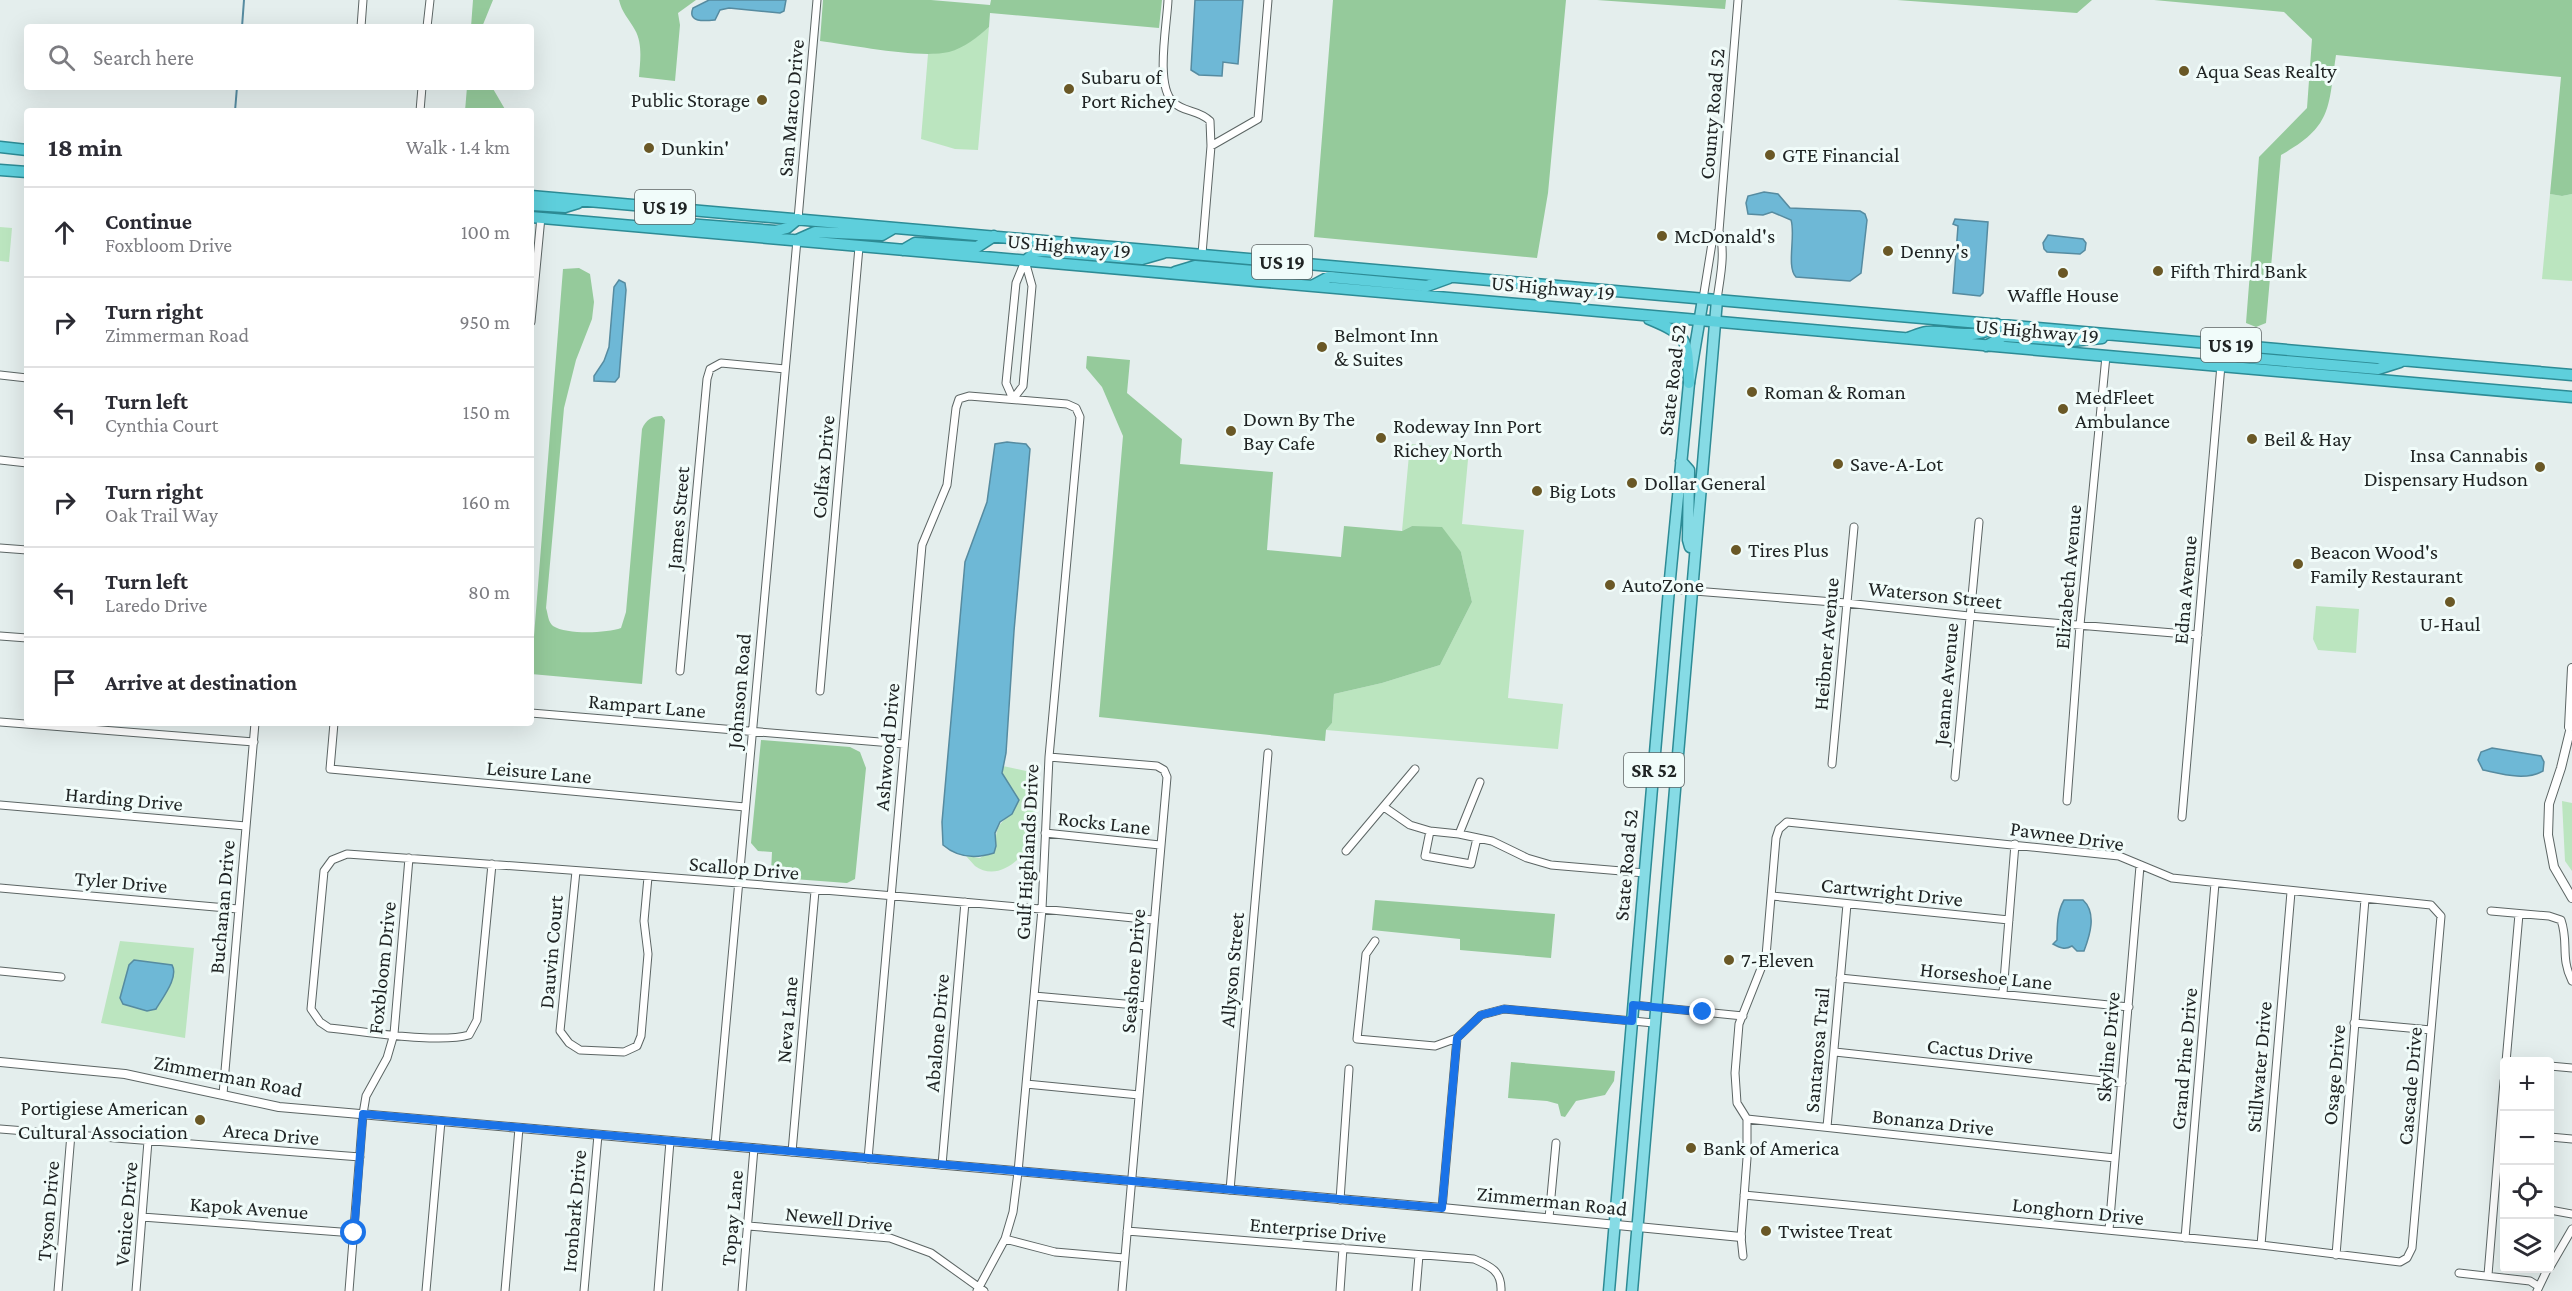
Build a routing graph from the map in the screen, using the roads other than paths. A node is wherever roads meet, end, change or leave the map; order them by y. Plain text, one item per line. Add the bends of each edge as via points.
1 (363, 0) edge
2 (430, 0) edge
3 (817, 0) edge
4 (1168, 0) edge
5 (1268, 0) edge
6 (1738, 0) edge
7 (360, 24) edge
8 (427, 24) edge
9 (422, 90) edge
10 (420, 108) edge
11 (1211, 146) junction
12 (0, 147) edge
13 (24, 150) edge
14 (0, 170) edge
15 (24, 172) edge
16 (534, 196) edge
17 (584, 201) junction
18 (534, 205) edge
19 (536, 217) edge
20 (798, 219) junction
21 (627, 225) junction
22 (895, 228) junction
23 (1719, 231) junction
24 (994, 236) junction
25 (796, 240) junction
26 (859, 247) junction
27 (903, 250) junction
28 (1169, 252) junction
29 (1202, 254) junction
30 (534, 256) edge
31 (1025, 261) junction
32 (1301, 264) junction
33 (1169, 274) junction
34 (1452, 277) junction
35 (1311, 287) junction
36 (1703, 299) junction
37 (1717, 300) junction
38 (1637, 315) junction
39 (1699, 320) junction
40 (1714, 322) junction
41 (1997, 324) junction
42 (2123, 335) junction
43 (1905, 339) junction
44 (1986, 346) junction
45 (2106, 356) junction
46 (2406, 361) junction
47 (2221, 365) junction
48 (785, 369) junction
49 (0, 375) edge
50 (2572, 375) edge
51 (24, 378) edge
52 (1689, 383) junction
53 (2572, 397) edge
54 (1013, 399) junction
55 (0, 460) edge
56 (1681, 461) junction
57 (24, 463) edge
58 (1979, 522) dead end
59 (1854, 527) dead end
60 (0, 548) edge
61 (24, 550) edge
62 (1694, 559) junction
63 (1669, 589) junction
64 (1691, 591) junction
65 (1846, 603) junction
66 (1969, 616) junction
67 (2079, 625) junction
68 (2198, 635) junction
69 (0, 636) edge
70 (24, 638) edge
71 (2572, 668) edge
72 (680, 671) dead end
73 (820, 691) dead end
74 (534, 713) edge
75 (0, 722) edge
76 (2572, 723) edge
77 (24, 724) edge
78 (51, 726) edge
79 (255, 726) edge
80 (334, 726) edge
81 (752, 732) junction
82 (2569, 739) junction
83 (254, 742) junction
84 (904, 744) junction
85 (1268, 753) dead end
86 (1048, 757) junction
87 (1832, 764) dead end
88 (1415, 769) dead end
89 (1954, 777) dead end
90 (1480, 782) dead end
91 (2067, 801) dead end
92 (0, 806) edge
93 (745, 807) junction
94 (1384, 807) junction
95 (2182, 817) dead end
96 (246, 826) junction
97 (1430, 831) junction
98 (1045, 833) junction
99 (1459, 834) junction
100 (1477, 838) junction
101 (2015, 844) junction
102 (1160, 845) junction
103 (1346, 851) dead end
104 (409, 858) junction
105 (492, 864) junction
106 (2140, 866) junction
107 (576, 871) junction
108 (1645, 873) junction
109 (648, 877) junction
110 (2215, 883) junction
111 (738, 885) junction
112 (0, 888) edge
113 (815, 891) junction
114 (2291, 892) junction
115 (891, 896) junction
116 (1772, 896) junction
117 (2572, 898) edge
118 (2365, 899) junction
119 (965, 903) junction
120 (1846, 904) junction
121 (238, 909) junction
122 (1042, 909) junction
123 (2491, 911) dead end
124 (2519, 914) junction
125 (2441, 916) joint
126 (1153, 920) junction
127 (2009, 920) junction
128 (1375, 941) dead end
129 (0, 971) edge
130 (61, 977) dead end
131 (1840, 978) junction
132 (2572, 981) edge
133 (2003, 993) junction
134 (1034, 996) junction
135 (1633, 1005) junction
136 (1147, 1006) junction
137 (1655, 1007) junction
138 (2129, 1007) junction
139 (1743, 1016) junction
140 (1632, 1021) junction
141 (1654, 1023) junction
142 (2354, 1023) junction
143 (2431, 1030) junction
144 (394, 1034) junction
145 (1457, 1038) junction
146 (1835, 1052) junction
147 (2506, 1057) edge
148 (0, 1062) edge
149 (2554, 1066) edge
150 (2572, 1068) edge
151 (1349, 1069) dead end
152 (2122, 1083) junction
153 (1026, 1084) junction
154 (223, 1094) junction
155 (1139, 1095) junction
156 (363, 1114) junction
157 (1747, 1119) junction
158 (441, 1121) junction
159 (1827, 1127) junction
160 (519, 1128) junction
161 (0, 1129) edge
162 (71, 1134) junction
163 (598, 1135) junction
164 (2554, 1137) edge
165 (2572, 1138) edge
166 (148, 1141) junction
167 (670, 1141) junction
168 (1556, 1143) dead end
169 (715, 1145) junction
170 (754, 1148) junction
171 (792, 1152) junction
172 (360, 1157) junction
173 (2500, 1157) edge
174 (2115, 1158) junction
175 (868, 1159) junction
176 (942, 1165) junction
177 (1018, 1172) junction
178 (1131, 1181) junction
179 (1230, 1190) junction
180 (1744, 1195) junction
181 (1340, 1200) junction
182 (2496, 1204) junction
183 (2500, 1204) edge
184 (1442, 1208) junction
185 (2554, 1211) edge
186 (2572, 1214) edge
187 (142, 1217) junction
188 (1550, 1218) junction
189 (1615, 1225) junction
190 (748, 1226) junction
191 (1638, 1227) junction
192 (2572, 1229) edge
193 (2109, 1230) junction
194 (1126, 1231) junction
195 (354, 1233) junction
196 (1741, 1237) junction
197 (2185, 1238) junction
198 (1005, 1239) junction
199 (2261, 1245) junction
200 (1343, 1248) junction
201 (1419, 1254) junction
202 (2336, 1255) junction
203 (1743, 1256) dead end
204 (1125, 1258) junction
205 (2407, 1258) joint
206 (2554, 1260) edge
207 (2459, 1273) dead end
208 (2546, 1273) edge
209 (2488, 1275) junction
210 (2538, 1288) edge
211 (980, 1290) edge
212 (58, 1291) edge
213 (136, 1291) edge
214 (349, 1291) edge
215 (426, 1291) edge
216 (505, 1291) edge
217 (584, 1291) edge
218 (658, 1291) edge
219 (742, 1291) edge
220 (1122, 1291) edge
221 (1340, 1291) edge
222 (1416, 1291) edge
223 (1501, 1291) edge
224 (1609, 1291) edge
225 (1632, 1291) edge

1 - 7 street
2 - 8 street
3 - 20 street, San Marco Drive
4 - 11 street via 1163,82 1170,100 1179,108 1202,113 1210,122
5 - 11 street via 1258,119
6 - 23 street, County Road 52
9 - 10 street
11 - 29 street
12 - 13 highway
14 - 15 highway
16 - 17 highway, US Highway 19 / US 19
17 - 18 highway via 565,207
17 - 20 highway, US Highway 19 / US 19
19 - 21 highway, US Highway 19 / US 19
19 - 30 street
20 - 21 highway via 788,228 775,231 634,220
20 - 22 highway, US Highway 19 / US 19
21 - 25 highway, US Highway 19 / US 19
22 - 24 highway, US Highway 19 / US 19
22 - 25 highway via 882,235 815,232
23 - 36 street, County Road 52 via 1713,237
23 - 37 street, County Road 52 via 1722,265
24 - 27 highway via 977,247 915,243
24 - 28 highway, US Highway 19 / US 19
25 - 26 highway, US Highway 19 / US 19
25 - 48 street, Johnson Road
26 - 27 highway, US Highway 19 / US 19
26 - 73 street, Colfax Drive
27 - 31 highway, US Highway 19 / US 19
28 - 29 highway, US Highway 19 / US 19
28 - 31 highway via 1142,260 1043,251
29 - 32 highway, US Highway 19 / US 19
31 - 33 highway, US Highway 19 / US 19
31 - 54 street via 1016,283 1006,383
31 - 54 street via 1032,286 1023,386
32 - 33 highway via 1278,273 1195,266
32 - 34 highway, US Highway 19 / US 19
33 - 35 highway, US Highway 19 / US 19
34 - 35 highway via 1428,286 1329,277
34 - 36 highway, US Highway 19 / US 19
35 - 38 highway, US Highway 19 / US 19
36 - 37 highway, US Highway 19 / US 19
36 - 39 main road, State Road 52 / SR 52
37 - 40 main road, State Road 52 / SR 52
37 - 41 highway, US Highway 19 / US 19
38 - 39 highway, US Highway 19 / US 19
38 - 52 highway via 1675,330 1682,337
39 - 40 highway, US Highway 19 / US 19
39 - 52 main road, State Road 52 / SR 52
40 - 43 highway, US Highway 19 / US 19
40 - 62 main road, State Road 52 / SR 52
41 - 42 highway, US Highway 19 / US 19
41 - 43 highway via 1979,334 1925,332
42 - 44 highway via 2072,341 2004,336
42 - 46 highway, US Highway 19 / US 19
43 - 44 highway, US Highway 19 / US 19
44 - 45 highway, US Highway 19 / US 19
45 - 47 highway, US Highway 19 / US 19
45 - 67 street, Elizabeth Avenue
46 - 47 highway via 2378,369 2233,357
46 - 50 highway, US Highway 19 / US 19
47 - 53 highway, US Highway 19 / US 19
47 - 68 street, Edna Avenue
48 - 72 street, James Street via 721,363 710,369
48 - 81 street, Johnson Road
49 - 51 street
52 - 56 main road, State Road 52 / SR 52
54 - 84 street, Ashwood Drive via 969,396 959,399 956,408 947,485 922,545
54 - 86 street, Gulf Highlands Drive via 1067,404 1076,408 1080,417
55 - 57 street
56 - 62 main road via 1689,470 1688,540
56 - 63 main road, State Road 52 / SR 52
58 - 66 street, Jeanne Avenue
59 - 65 street, Heibner Avenue
60 - 61 street
62 - 64 main road, State Road 52 / SR 52
63 - 64 street, Waterson Street
63 - 108 main road, State Road 52 / SR 52
64 - 65 street, Waterson Street
64 - 137 main road, State Road 52 / SR 52
65 - 66 street, Waterson Street
65 - 87 street, Heibner Avenue
66 - 67 street, Waterson Street
66 - 89 street, Jeanne Avenue
67 - 68 street, Waterson Street
67 - 91 street, Elizabeth Avenue
68 - 95 street, Edna Avenue
69 - 70 street
71 - 82 street
74 - 81 street, Rampart Lane
75 - 77 street
76 - 82 street
78 - 83 street
79 - 83 street, Buchanan Drive
80 - 93 street, Leisure Lane via 330,769
81 - 84 street, Rampart Lane
81 - 93 street, Johnson Road
82 - 117 street via 2549,804 2548,836 2554,867
83 - 96 street, Buchanan Drive
84 - 115 street, Ashwood Drive
85 - 179 street, Allyson Street
86 - 98 street, Gulf Highlands Drive
86 - 102 street, Seashore Drive via 1157,766 1164,770 1167,777
88 - 94 street
90 - 99 street
92 - 96 street, Harding Drive
93 - 111 street, Johnson Road
94 - 97 street via 1410,825
94 - 103 street
96 - 121 street, Buchanan Drive
97 - 99 street
97 - 100 street via 1425,856 1471,864
98 - 102 street, Rocks Lane
98 - 122 street, Gulf Highlands Drive
99 - 100 street
100 - 108 street via 1551,865
101 - 106 street, Pawnee Drive via 2119,856
101 - 116 street, Pawnee Drive via 1787,822 1776,838
101 - 127 street
102 - 126 street, Seashore Drive
104 - 105 street, Scallop Drive
104 - 144 street, Foxbloom Drive
104 - 144 street, Scallop Drive via 347,854 332,860 324,871 311,1009 329,1028
105 - 107 street, Scallop Drive
105 - 144 street via 477,1020 469,1035 456,1038
106 - 110 street, Pawnee Drive via 2172,878
106 - 138 street, Skyline Drive
107 - 109 street, Scallop Drive
107 - 109 street, Dauvin Court via 561,1031 579,1050 624,1053 637,1046 641,1036 648,954 644,921
108 - 135 main road, State Road 52 / SR 52
109 - 111 street, Scallop Drive
110 - 114 street, Pawnee Drive
110 - 197 street, Grand Pine Drive
111 - 113 street, Scallop Drive
111 - 169 street, Johnson Road
112 - 121 street, Tyler Drive
113 - 115 street, Scallop Drive
113 - 171 street, Neva Lane
114 - 118 street, Pawnee Drive
114 - 199 street, Stillwater Drive
115 - 119 street, Scallop Drive
115 - 175 street, Ashwood Drive
116 - 120 street, Cartwright Drive
116 - 139 street via 1766,956
118 - 125 street, Pawnee Drive via 2432,905
118 - 142 street, Osage Drive
119 - 122 street, Scallop Drive
119 - 176 street, Abalone Drive
120 - 127 street, Cartwright Drive
120 - 131 street, Santarosa Trail
121 - 154 street, Buchanan Drive
122 - 126 street, Scallop Drive
122 - 134 street, Gulf Highlands Drive
123 - 124 street
124 - 132 street via 2561,920 2565,932 2563,957
124 - 147 street
125 - 143 street, Cascade Drive
126 - 136 street, Seashore Drive
127 - 133 street
128 - 145 street via 1366,954 1358,1039 1435,1046
129 - 130 street
131 - 133 street, Horseshoe Lane
131 - 146 street, Santarosa Trail
133 - 138 street, Horseshoe Lane
134 - 136 street
134 - 153 street, Gulf Highlands Drive
135 - 137 street
135 - 140 main road, State Road 52 / SR 52
136 - 155 street, Seashore Drive
137 - 139 street
137 - 141 main road, State Road 52 / SR 52
138 - 152 street, Skyline Drive
139 - 157 street via 1734,1084 1737,1103
140 - 141 street
140 - 145 street via 1504,1009 1481,1015
140 - 189 main road, State Road 52 / SR 52
141 - 191 main road, State Road 52 / SR 52
142 - 143 street
142 - 202 street, Osage Drive
143 - 205 street, Cascade Drive via 2412,1248
144 - 156 street, Foxbloom Drive via 387,1058 366,1096
145 - 184 street
146 - 152 street, Cactus Drive
146 - 159 street, Santarosa Trail
148 - 154 street, Zimmerman Road via 125,1074
149 - 150 street
151 - 181 street
152 - 174 street, Skyline Drive
153 - 155 street
153 - 177 street, Gulf Highlands Drive
154 - 156 street, Zimmerman Road via 263,1105
155 - 178 street, Seashore Drive
156 - 158 street, Zimmerman Road
156 - 172 street, Foxbloom Drive
157 - 159 street, Bonanza Drive
157 - 180 street
158 - 160 street, Zimmerman Road
158 - 215 street
159 - 174 street, Bonanza Drive
160 - 163 street, Zimmerman Road
160 - 216 street
161 - 162 street, Areca Drive
162 - 166 street, Areca Drive
162 - 212 street, Tyson Drive
163 - 167 street, Zimmerman Road
163 - 217 street, Ironbark Drive
164 - 165 street
166 - 172 street, Areca Drive
166 - 187 street, Venice Drive
167 - 169 street, Zimmerman Road
167 - 218 street
168 - 188 street
169 - 170 street, Zimmerman Road
170 - 171 street, Zimmerman Road
170 - 190 street, Topay Lane
171 - 175 street, Zimmerman Road
172 - 195 street, Foxbloom Drive
173 - 182 street
174 - 193 street, Skyline Drive
175 - 176 street, Zimmerman Road
176 - 177 street, Zimmerman Road
177 - 178 street, Zimmerman Road
177 - 198 street, Gulf Highlands Drive
178 - 179 street, Zimmerman Road
178 - 194 street, Seashore Drive
179 - 181 street, Zimmerman Road
180 - 193 street, Longhorn Drive
180 - 196 street
181 - 184 street, Zimmerman Road
182 - 183 street
182 - 209 street
184 - 188 street, Zimmerman Road
185 - 186 street
187 - 195 street, Kapok Avenue
187 - 213 street, Venice Drive
188 - 189 street, Zimmerman Road
189 - 191 street, Zimmerman Road
189 - 224 main road, State Road 52 / SR 52
190 - 211 street, Newell Drive via 890,1238 931,1253
190 - 219 street, Topay Lane
191 - 196 street, Zimmerman Road
191 - 225 main road, State Road 52 / SR 52
192 - 206 street
193 - 197 street, Longhorn Drive
194 - 200 street, Enterprise Drive
194 - 204 street, Seashore Drive
195 - 214 street, Foxbloom Drive
196 - 203 street
197 - 199 street, Longhorn Drive
198 - 204 street via 1055,1252
198 - 211 street, Gulf Highlands Drive
199 - 202 street, Longhorn Drive
200 - 201 street, Enterprise Drive
200 - 221 street
201 - 222 street
201 - 223 street, Enterprise Drive via 1474,1259 1494,1268
202 - 205 street, Longhorn Drive via 2400,1262
204 - 220 street, Seashore Drive
207 - 209 street
208 - 210 street
209 - 210 street via 2530,1281

